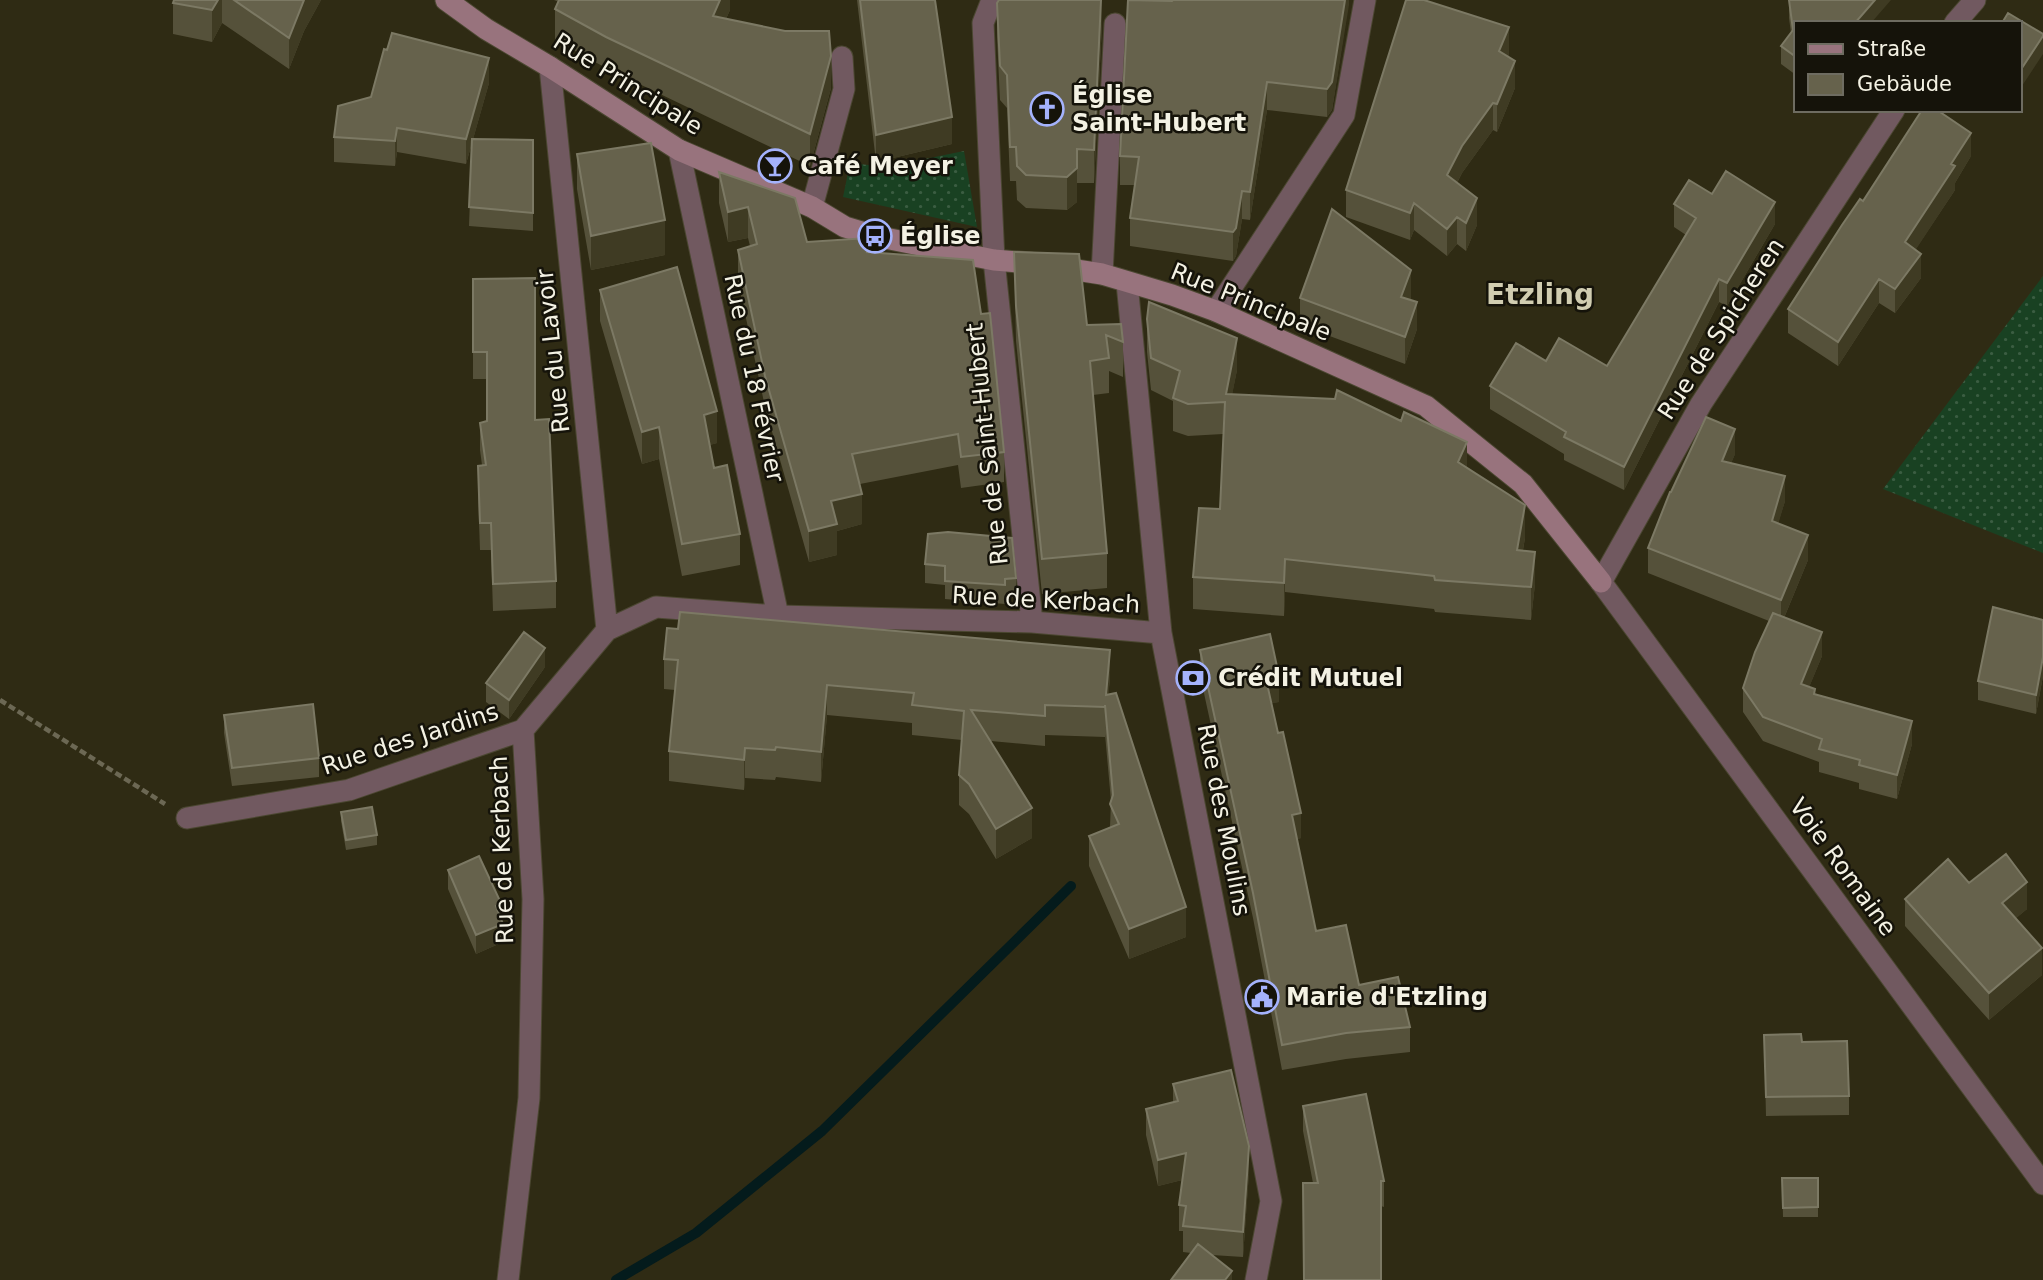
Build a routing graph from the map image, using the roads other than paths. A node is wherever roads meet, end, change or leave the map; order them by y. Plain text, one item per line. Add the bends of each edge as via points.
1 (446, 0) edge
2 (992, 0) edge
3 (1365, 0) edge
4 (1975, 0) edge
5 (1957, 21) edge
6 (1115, 24) dead end
7 (842, 57) dead end
8 (550, 67) junction
9 (1893, 112) edge
10 (680, 150) junction
11 (812, 207) junction
12 (994, 260) junction
13 (1102, 274) junction
14 (1127, 283) junction
15 (1216, 311) junction
16 (1601, 582) junction
17 (778, 616) junction
18 (1032, 622) junction
19 (607, 630) junction
20 (1161, 633) junction
21 (523, 730) junction
22 (187, 818) road end
23 (2043, 1184) edge
24 (508, 1280) edge
25 (1256, 1280) edge

1 - 8 street, Rue Principale
2 - 12 street, Rue de Saint-Hubert via 983,23
3 - 15 street via 1344,115
4 - 5 street
6 - 13 street
7 - 11 street via 844,89
8 - 10 street, Rue Principale
8 - 19 street, Rue du Lavoir
9 - 16 street, Rue de Spicheren via 1701,404
10 - 11 street, Rue Principale
10 - 17 street, Rue du 18 Février
11 - 12 street, Rue Principale via 845,227 875,236
12 - 13 street, Rue Principale
12 - 18 street, Rue de Saint-Hubert
13 - 14 street, Rue Principale
14 - 15 street, Rue Principale
14 - 20 street, Rue des Moulins
15 - 16 street, Rue Principale via 1426,406 1523,484
16 - 23 street, Voie Romaine
17 - 18 street, Rue de Kerbach
17 - 19 street, Rue de Kerbach via 656,607
18 - 20 street, Rue de Kerbach
19 - 21 street, Rue de Kerbach
20 - 25 street, Rue des Moulins via 1271,1201
21 - 22 street, Rue des Jardins via 349,790
21 - 24 street, Rue de Kerbach via 534,900 529,1098

